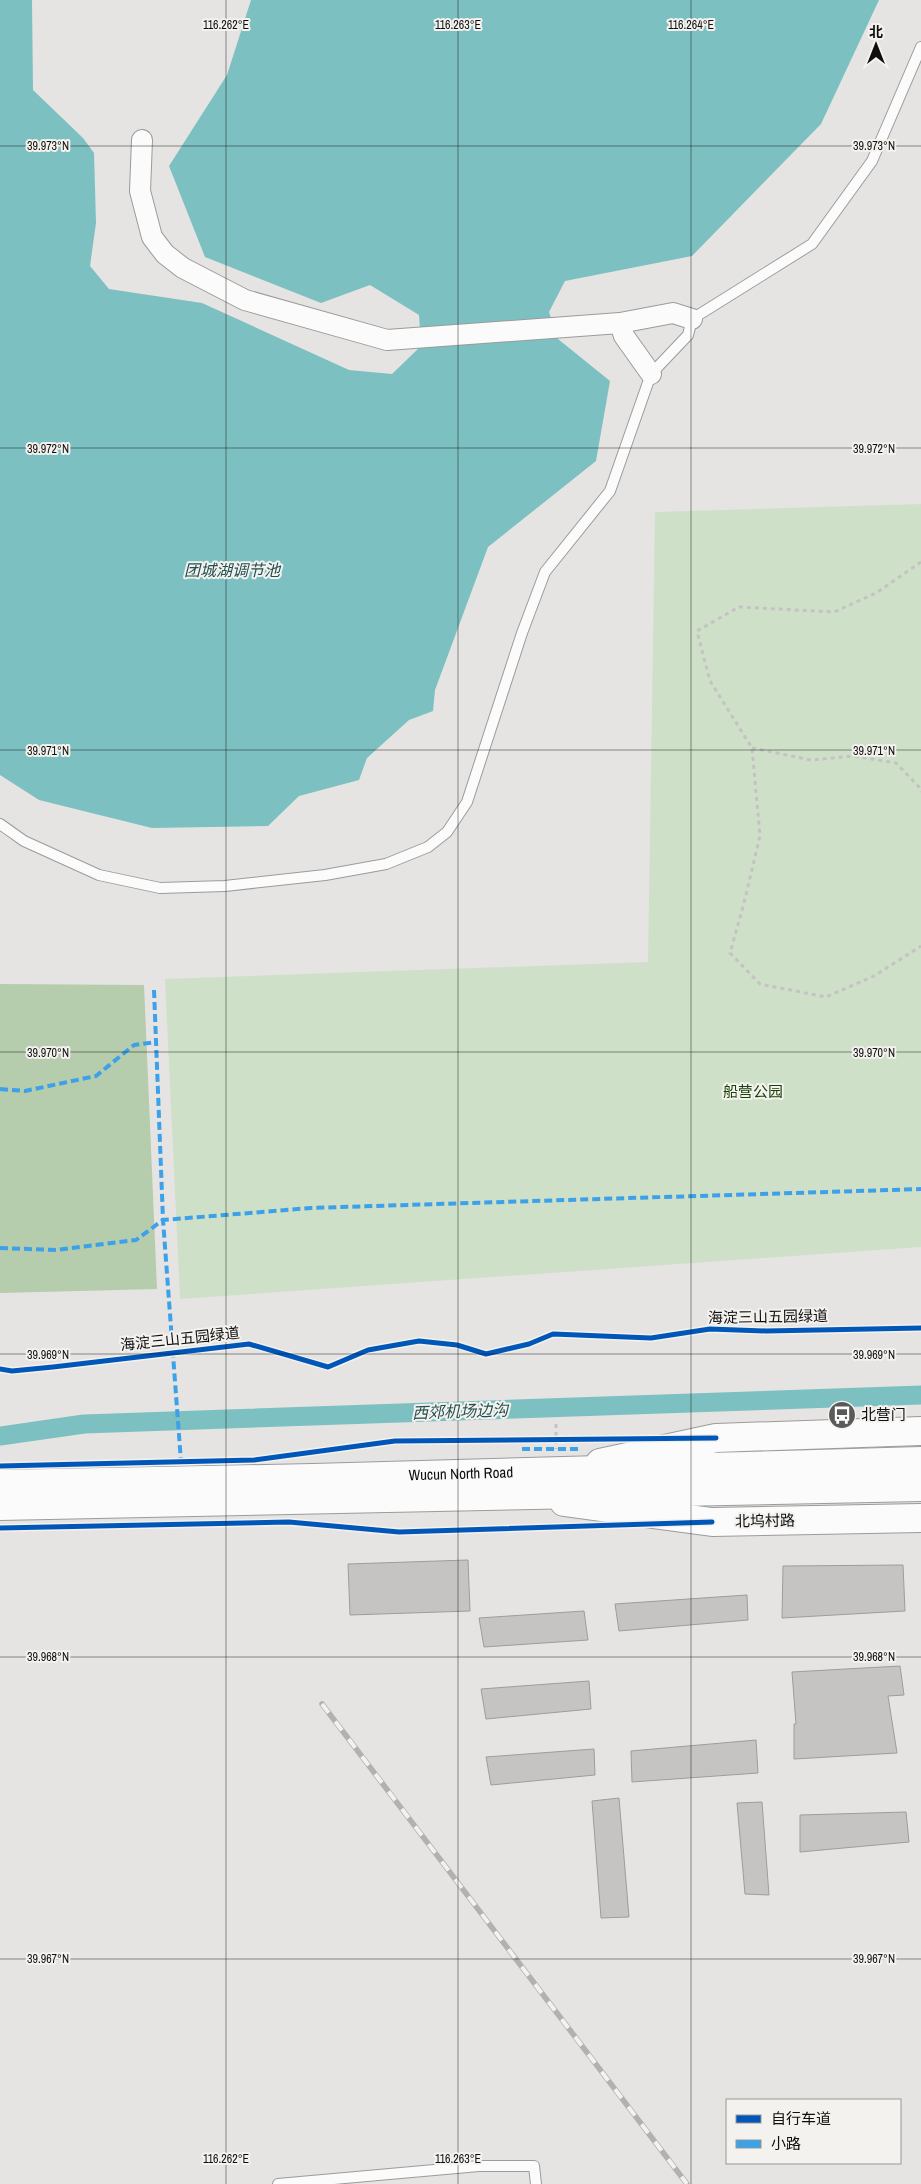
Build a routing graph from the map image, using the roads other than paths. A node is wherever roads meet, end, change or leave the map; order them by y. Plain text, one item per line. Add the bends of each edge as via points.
1 (921, 47) edge
2 (142, 140) dead end
3 (692, 319) junction
4 (620, 322) junction
5 (651, 374) junction
6 (0, 824) edge
7 (921, 1431) edge
8 (558, 1460) junction
9 (921, 1461) edge
10 (0, 1484) edge
11 (921, 1487) edge
12 (521, 1496) junction
13 (0, 1506) edge
14 (921, 1518) edge
15 (278, 2184) edge
16 (536, 2184) edge

1 - 3 lane via 872,161 812,244
2 - 4 street via 140,191 152,237 165,254 183,268 245,300 387,340
3 - 4 street via 673,312
3 - 5 lane via 688,335
4 - 5 street via 624,336
5 - 6 lane via 610,491 545,572 467,802 447,832 428,847 386,864 325,875 225,886 160,888 99,875 24,842
7 - 8 main road via 716,1438
8 - 9 main road, Wucun North Road
8 - 10 main road, Wucun North Road
11 - 12 main road, Wucun North Road
12 - 13 main road, Wucun North Road
12 - 14 main road, 北坞村路 via 712,1522
15 - 16 lane via 479,2166 534,2166

